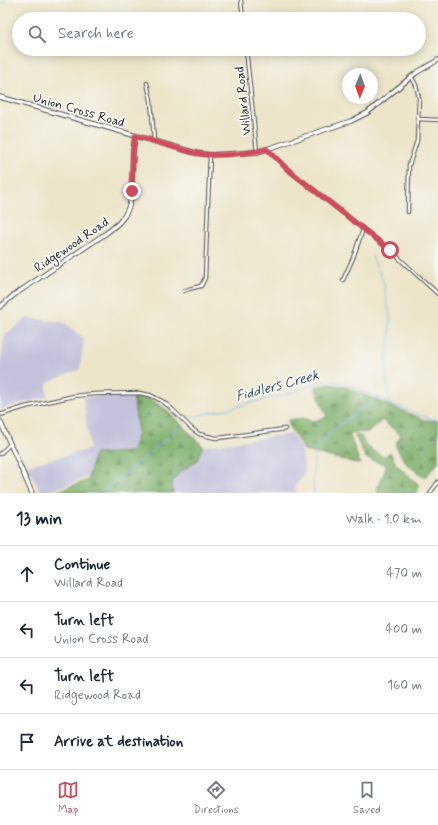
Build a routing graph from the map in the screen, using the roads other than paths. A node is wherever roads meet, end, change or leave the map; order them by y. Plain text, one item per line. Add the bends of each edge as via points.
1 (241, 0) edge
2 (242, 12) edge
3 (247, 56) edge
4 (438, 60) edge
5 (412, 76) junction
6 (147, 83) dead end
7 (0, 97) edge
8 (418, 119) junction
9 (438, 120) edge
10 (135, 136) junction
11 (154, 141) junction
12 (267, 149) junction
13 (257, 152) junction
14 (210, 155) junction
15 (408, 212) dead end
16 (363, 228) junction
17 (343, 280) dead end
18 (184, 291) dead end
19 (438, 294) edge
20 (0, 307) edge
21 (0, 415) edge
22 (0, 421) edge
23 (285, 429) dead end
24 (10, 443) junction
25 (0, 454) edge
26 (438, 482) edge
27 (32, 493) edge
28 (430, 493) edge

1 - 2 street
3 - 13 street, Willard Road
4 - 5 main road, Union Cross Road
5 - 8 street via 418,98
5 - 12 main road, Union Cross Road via 362,116
6 - 11 street
7 - 10 main road, Union Cross Road
8 - 9 street
8 - 15 street via 417,141 409,165
10 - 11 main road, Union Cross Road
10 - 20 main road, Ridgewood Road via 131,199 123,218 115,227
11 - 14 main road, Union Cross Road
12 - 13 main road, Union Cross Road
12 - 16 street via 286,168
13 - 14 main road, Union Cross Road
14 - 18 street via 205,278 200,286
16 - 17 street
16 - 19 street
21 - 23 street via 74,396 139,393 162,401 191,428 207,436 226,438
22 - 24 main road
24 - 25 street
24 - 27 main road
26 - 28 street

